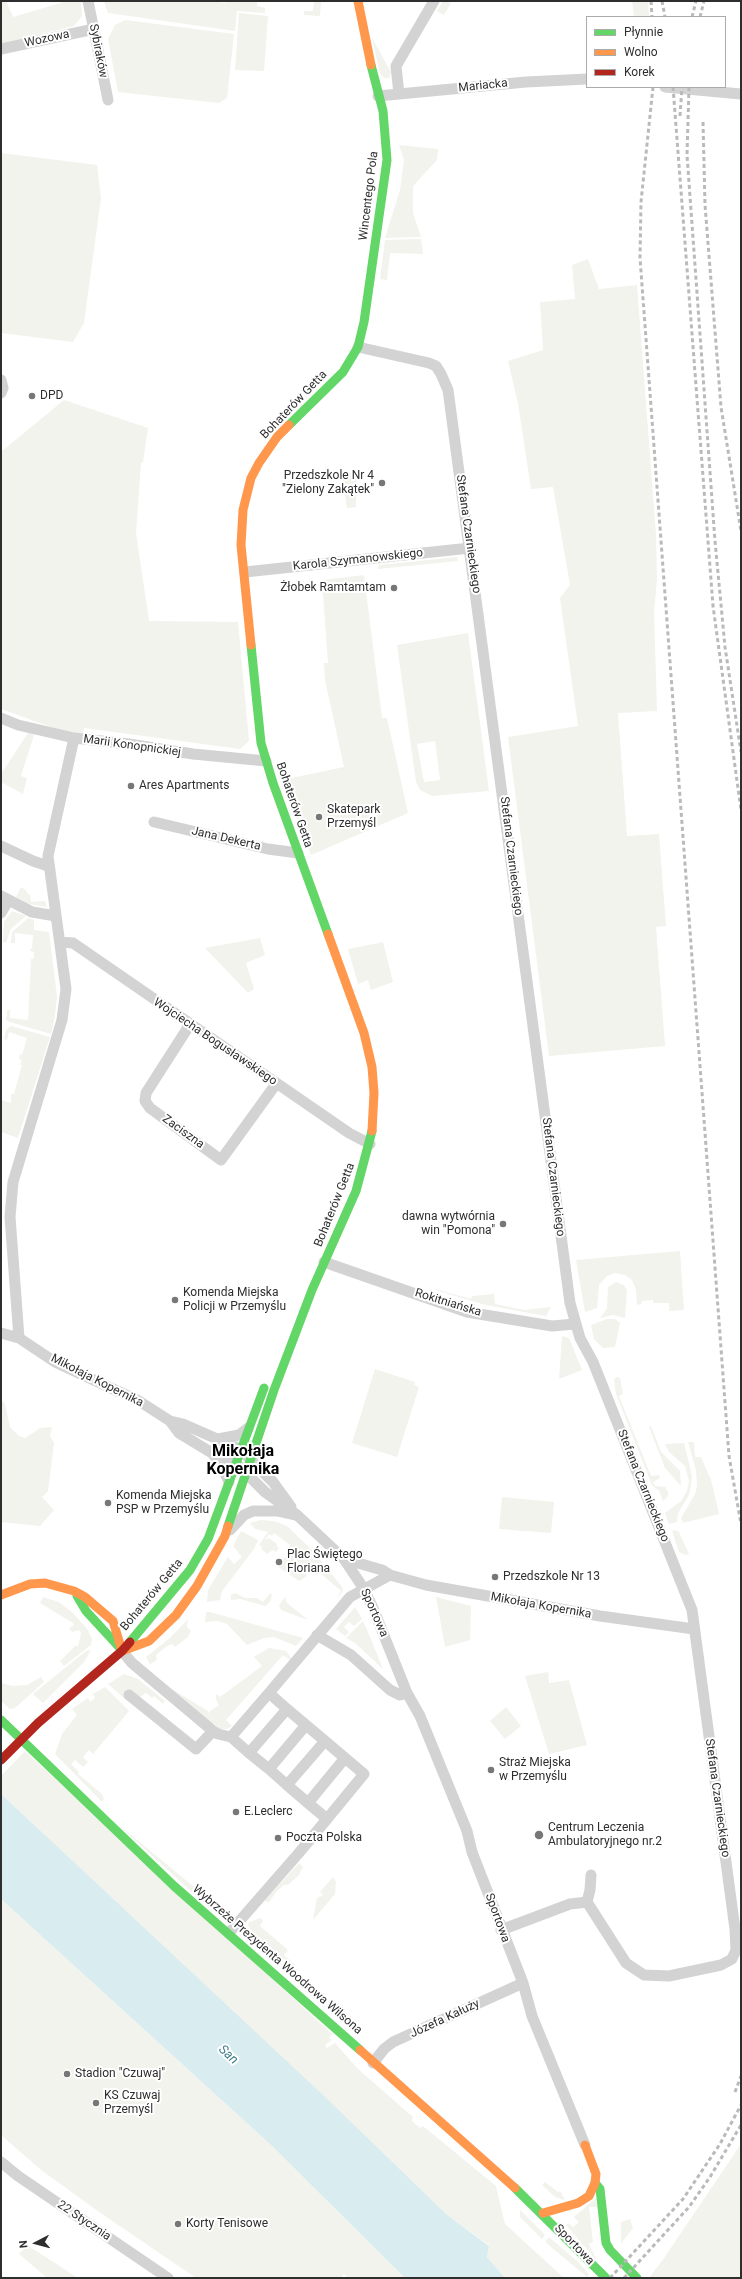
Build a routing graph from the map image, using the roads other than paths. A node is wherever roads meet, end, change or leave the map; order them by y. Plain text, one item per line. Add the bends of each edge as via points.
1 (88, 1) edge
2 (358, 1) edge
3 (434, 1) edge
4 (94, 29) junction
5 (1, 49) edge
6 (586, 79) edge
7 (676, 88) edge
8 (399, 94) junction
9 (741, 94) edge
10 (378, 96) junction
11 (108, 100) dead end
12 (358, 347) junction
13 (1, 380) edge
14 (1, 392) edge
15 (470, 548) junction
16 (245, 572) junction
17 (1, 718) edge
18 (74, 738) junction
19 (266, 761) junction
20 (154, 822) dead end
21 (1, 846) edge
22 (298, 853) junction
23 (48, 866) junction
24 (5, 898) edge
25 (1, 913) edge
26 (56, 916) junction
27 (60, 942) junction
28 (188, 1024) junction
29 (276, 1084) junction
30 (370, 1144) junction
31 (5, 1236) edge
32 (324, 1262) junction
33 (312, 1290) junction
34 (575, 1324) junction
35 (1, 1333) edge
36 (19, 1338) junction
37 (170, 1421) junction
38 (248, 1428) junction
39 (218, 1439) junction
40 (240, 1449) junction
41 (212, 1453) junction
42 (250, 1459) junction
43 (236, 1463) junction
44 (245, 1473) junction
45 (229, 1482) junction
46 (297, 1515) junction
47 (225, 1536) junction
48 (344, 1559) junction
49 (390, 1576) junction
50 (364, 1589) junction
51 (74, 1592) junction
52 (1, 1595) edge
53 (694, 1629) junction
54 (317, 1636) junction
55 (122, 1651) junction
56 (269, 1693) junction
57 (407, 1693) junction
58 (129, 1695) dead end
59 (287, 1709) junction
60 (1, 1720) edge
61 (306, 1725) junction
62 (213, 1731) junction
63 (231, 1737) junction
64 (326, 1741) junction
65 (249, 1753) junction
66 (345, 1758) junction
67 (1, 1760) edge
68 (269, 1769) junction
69 (287, 1785) junction
70 (308, 1803) junction
71 (327, 1819) junction
72 (591, 1875) dead end
73 (586, 1902) junction
74 (501, 1930) junction
75 (229, 1933) junction
76 (523, 1983) junction
77 (373, 2063) junction
78 (585, 2145) joint
79 (1, 2162) edge
80 (595, 2183) junction
81 (543, 2212) junction
82 (168, 2278) edge
83 (606, 2278) edge
84 (637, 2278) edge

1 - 4 street, Sybiraków
2 - 10 main road, Wincentego Pola
3 - 8 street via 396,66
4 - 5 street, Wozowa
4 - 11 street, Sybiraków
6 - 8 street, Mariacka
7 - 9 street
8 - 10 street, Mariacka
10 - 12 main road, Wincentego Pola via 386,126 387,160 364,322
12 - 15 street, Stefana Czarnieckiego via 429,363 436,366 445,381 452,410
12 - 16 main road, Bohaterów Getta via 343,372 277,437 251,478 242,524
13 - 14 street
15 - 16 street, Karola Szymanowskiego
15 - 34 street, Stefana Czarnieckiego via 568,1289
16 - 19 main road, Bohaterów Getta via 261,743
17 - 18 street, Marii Konopnickiej via 18,725
18 - 19 street, Marii Konopnickiej
18 - 23 street via 48,854
19 - 22 main road, Bohaterów Getta
20 - 22 street, Jana Dekerta via 268,849
21 - 23 street
22 - 30 main road, Bohaterów Getta via 364,1033 372,1067 374,1120
23 - 26 street
24 - 25 street
24 - 26 street via 32,912
26 - 27 street
27 - 28 street, Wojciecha Bogusławskiego via 73,943
27 - 31 street via 66,989 62,1020 13,1182
28 - 29 street, Wojciecha Bogusławskiego
28 - 29 street, Zaciszna via 146,1093 145,1101 150,1108 221,1160
29 - 30 street, Wojciecha Bogusławskiego via 352,1135
30 - 32 main road, Bohaterów Getta via 356,1191
31 - 36 street
32 - 33 main road, Bohaterów Getta
32 - 34 street, Rokitniańska via 467,1312 552,1326
33 - 38 main road, Bohaterów Getta via 282,1346
33 - 42 main road, Bohaterów Getta
34 - 53 street, Stefana Czarnieckiego via 596,1369 692,1610
35 - 36 street, Mikołaja Kopernika
36 - 37 street, Mikołaja Kopernika via 56,1362 139,1401
37 - 39 street, Mikołaja Kopernika
37 - 41 street, Mikołaja Kopernika via 179,1433
38 - 39 street via 239,1435
38 - 40 main road, Bohaterów Getta
39 - 40 street, Mikołaja Kopernika
40 - 42 street, Mikołaja Kopernika
40 - 43 main road, Bohaterów Getta
41 - 43 street, Mikołaja Kopernika via 227,1457
41 - 45 street, Mikołaja Kopernika via 221,1464
42 - 44 main road, Bohaterów Getta
42 - 46 street, Mikołaja Kopernika via 272,1482
43 - 44 street, Mikołaja Kopernika
43 - 45 main road, Bohaterów Getta
44 - 46 street, Mikołaja Kopernika via 265,1492
44 - 47 main road, Bohaterów Getta
45 - 55 main road, Bohaterów Getta via 208,1539 190,1570
46 - 47 street via 253,1512 244,1515
46 - 48 street, Mikołaja Kopernika
47 - 55 main road, Bohaterów Getta via 197,1586 176,1615 149,1641
48 - 49 street, Mikołaja Kopernika via 382,1570
48 - 50 street, Sportowa
49 - 50 street
49 - 53 street, Mikołaja Kopernika via 426,1585 600,1616
50 - 54 street via 350,1597
50 - 57 street, Sportowa
51 - 52 main road via 45,1583 30,1584
51 - 55 main road via 86,1611
51 - 55 main road via 85,1597 113,1621
53 - 73 street, Stefana Czarnieckiego via 736,1950 732,1959 721,1966 669,1976 644,1974 626,1963
54 - 56 street
54 - 57 street via 351,1655 390,1690 400,1695
55 - 62 street via 132,1663
55 - 67 main road, Bohaterów Getta via 38,1723
56 - 59 street
56 - 63 street
57 - 74 street, Sportowa via 420,1716 467,1831 472,1852
58 - 62 street via 196,1749
59 - 61 street
59 - 65 street
60 - 75 main road, Wybrzeże Prezydenta Woodrowa Wilsona via 168,1880
61 - 64 street
61 - 68 street
62 - 63 street
63 - 65 street
64 - 66 street
64 - 69 street
65 - 68 street
66 - 70 street
66 - 71 street via 364,1774
68 - 69 street
69 - 70 street
70 - 71 street
71 - 75 street
72 - 73 street
73 - 74 street via 570,1904
74 - 76 street, Sportowa
75 - 77 main road, Wybrzeże Prezydenta Woodrowa Wilsona via 314,2007
76 - 77 street, Józefa Kałuży via 393,2042 384,2048
76 - 78 street, Sportowa via 532,2016
77 - 81 main road, Wybrzeże Prezydenta Woodrowa Wilsona
78 - 80 main road via 595,2168
79 - 82 street, 22 Stycznia
80 - 81 main road via 589,2196 578,2203
80 - 84 main road via 600,2189 606,2243
81 - 83 main road, Sportowa

